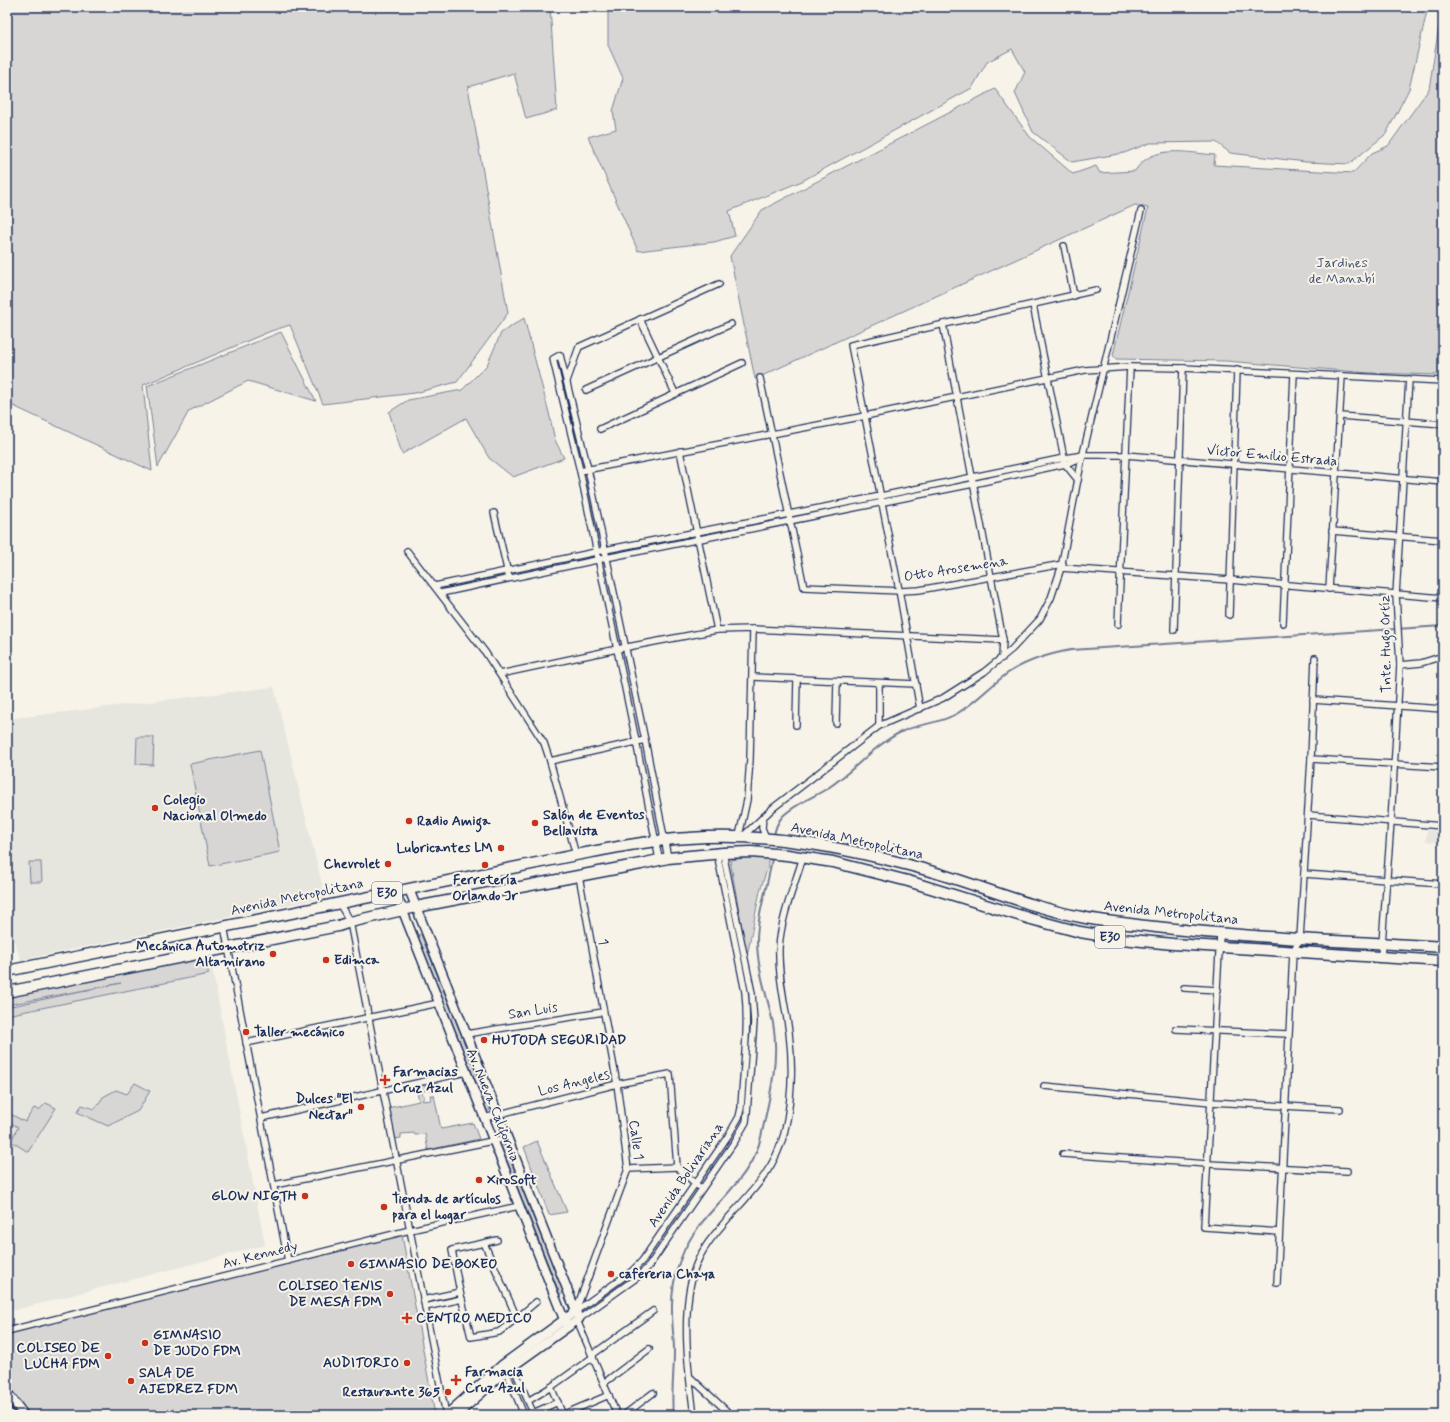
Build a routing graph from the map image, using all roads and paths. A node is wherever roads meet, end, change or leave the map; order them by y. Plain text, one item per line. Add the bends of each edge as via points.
1 (1141, 211) dead end
2 (1064, 246) dead end
3 (719, 284) dead end
4 (1096, 290) dead end
5 (1074, 296) junction
6 (1033, 305) junction
7 (640, 319) junction
8 (731, 324) dead end
9 (943, 324) junction
10 (658, 357) junction
11 (742, 363) dead end
12 (1130, 367) junction
13 (1103, 368) junction
14 (1183, 368) junction
15 (1237, 370) junction
16 (1294, 374) junction
17 (1342, 376) junction
18 (1048, 377) junction
19 (760, 378) dead end
20 (1409, 379) junction
21 (1443, 380) edge
22 (567, 381) junction
23 (586, 390) dead end
24 (675, 393) junction
25 (956, 396) junction
26 (865, 416) junction
27 (1340, 416) junction
28 (1407, 421) junction
29 (1443, 424) edge
30 (600, 429) dead end
31 (772, 434) junction
32 (680, 451) junction
33 (1083, 456) junction
34 (1126, 456) junction
35 (1180, 460) junction
36 (1065, 461) junction
37 (1234, 465) junction
38 (588, 469) junction
39 (1290, 470) junction
40 (580, 471) junction
41 (1336, 474) junction
42 (972, 478) junction
43 (1404, 479) junction
44 (1078, 480) junction
45 (1443, 482) edge
46 (973, 484) junction
47 (881, 496) junction
48 (882, 503) junction
49 (494, 513) dead end
50 (789, 514) junction
51 (791, 521) junction
52 (1332, 531) junction
53 (697, 532) junction
54 (1400, 537) junction
55 (699, 540) junction
56 (1443, 540) edge
57 (605, 550) junction
58 (408, 551) dead end
59 (597, 552) junction
60 (606, 558) junction
61 (598, 559) junction
62 (1062, 566) junction
63 (507, 571) junction
64 (1120, 572) junction
65 (1176, 576) junction
66 (991, 577) junction
67 (509, 578) junction
68 (1230, 580) junction
69 (1284, 584) junction
70 (435, 586) junction
71 (1329, 588) junction
72 (899, 590) junction
73 (441, 593) junction
74 (1396, 597) junction
75 (1443, 598) edge
76 (1229, 615) dead end
77 (1283, 623) dead end
78 (1118, 624) dead end
79 (753, 629) junction
80 (717, 630) junction
81 (1174, 630) dead end
82 (907, 636) junction
83 (1003, 640) junction
84 (626, 648) junction
85 (617, 649) junction
86 (1443, 656) edge
87 (1002, 658) junction
88 (1315, 658) dead end
89 (1400, 665) junction
90 (500, 674) junction
91 (752, 677) junction
92 (797, 679) junction
93 (837, 681) junction
94 (878, 683) junction
95 (916, 684) junction
96 (1313, 700) junction
97 (1398, 706) junction
98 (920, 708) junction
99 (1443, 709) edge
100 (836, 723) dead end
101 (796, 725) dead end
102 (878, 726) junction
103 (645, 740) junction
104 (636, 741) junction
105 (1311, 759) junction
106 (550, 761) junction
107 (1395, 764) junction
108 (1443, 767) edge
109 (1308, 815) junction
110 (763, 816) junction
111 (1391, 822) junction
112 (1443, 826) edge
113 (740, 837) junction
114 (767, 839) junction
115 (661, 841) junction
116 (720, 853) junction
117 (576, 855) junction
118 (803, 857) junction
119 (664, 858) junction
120 (1304, 874) junction
121 (579, 876) junction
122 (1387, 880) junction
123 (1443, 884) edge
124 (409, 889) junction
125 (395, 892) junction
126 (1002, 895) junction
127 (339, 902) junction
128 (416, 907) junction
129 (997, 908) junction
130 (402, 910) junction
131 (350, 922) junction
132 (224, 926) junction
133 (1220, 934) junction
134 (1300, 938) junction
135 (1382, 943) junction
136 (1443, 947) edge
137 (228, 948) junction
138 (1219, 948) junction
139 (1292, 952) junction
140 (1381, 957) junction
141 (1443, 961) edge
142 (7, 971) edge
143 (1184, 988) dead end
144 (1218, 990) junction
145 (7, 992) edge
146 (439, 1003) junction
147 (604, 1012) junction
148 (368, 1017) junction
149 (1176, 1029) dead end
150 (1216, 1031) junction
151 (466, 1034) junction
152 (1288, 1034) junction
153 (246, 1043) junction
154 (466, 1072) junction
155 (617, 1084) junction
156 (1044, 1086) dead end
157 (382, 1090) junction
158 (1211, 1102) junction
159 (1284, 1106) junction
160 (1340, 1109) dead end
161 (498, 1114) junction
162 (261, 1118) junction
163 (484, 1118) junction
164 (508, 1138) junction
165 (494, 1141) junction
166 (1063, 1154) dead end
167 (396, 1161) junction
168 (1208, 1164) junction
169 (677, 1168) junction
170 (1281, 1168) junction
171 (628, 1169) junction
172 (1347, 1171) dead end
173 (696, 1184) junction
174 (274, 1185) junction
175 (702, 1190) junction
176 (519, 1206) junction
177 (410, 1230) junction
178 (1279, 1232) junction
179 (496, 1240) dead end
180 (484, 1243) junction
181 (288, 1261) junction
182 (1277, 1283) dead end
183 (460, 1292) junction
184 (462, 1299) junction
185 (423, 1300) junction
186 (536, 1302) dead end
187 (425, 1307) junction
188 (653, 1311) dead end
189 (577, 1317) junction
190 (517, 1318) junction
191 (566, 1323) junction
192 (7, 1331) edge
193 (648, 1349) dead end
194 (592, 1356) junction
195 (507, 1365) junction
196 (690, 1377) junction
197 (604, 1383) junction
198 (551, 1387) junction
199 (7, 1392) edge
200 (653, 1393) dead end
201 (609, 1395) junction
202 (528, 1401) junction
203 (558, 1402) junction
204 (7, 1411) edge
205 (533, 1414) edge
206 (10, 1415) edge
207 (24, 1415) edge
208 (446, 1415) edge
209 (457, 1415) edge
210 (524, 1415) edge
211 (563, 1415) edge
212 (617, 1415) edge
213 (624, 1415) edge
214 (694, 1415) edge
215 (732, 1415) edge

1 - 13 street
2 - 5 street
3 - 7 street
4 - 5 street
5 - 6 street
6 - 9 street
6 - 18 street
7 - 10 street
7 - 22 street via 579,347
8 - 10 street
9 - 25 street
9 - 26 street via 851,345
10 - 23 street
10 - 24 street
11 - 24 street
12 - 13 street
12 - 14 street
12 - 34 street
13 - 18 street
13 - 33 street
14 - 15 street
14 - 35 street
15 - 16 street
15 - 37 street
16 - 17 street
16 - 39 street
17 - 20 street
17 - 27 street
18 - 25 street
18 - 36 street
19 - 31 street
20 - 21 street
20 - 28 street, Tnte. Hugo Ortíz
22 - 38 street
22 - 40 street via 560,355 553,358
24 - 30 street
25 - 26 street
25 - 42 street
26 - 31 street
26 - 47 street
27 - 28 street
27 - 41 street
28 - 29 street
28 - 43 street, Tnte. Hugo Ortíz
31 - 32 street
31 - 50 street
32 - 38 street
32 - 53 street
33 - 34 street, Víctor Emilio Estrada
33 - 36 street, Víctor Emilio Estrada
33 - 44 street
34 - 35 street, Víctor Emilio Estrada
34 - 64 street
35 - 37 street, Víctor Emilio Estrada
35 - 65 street
36 - 42 street
36 - 44 street
36 - 46 street
37 - 39 street, Víctor Emilio Estrada
37 - 68 street
38 - 40 street
38 - 57 street
39 - 41 street, Víctor Emilio Estrada
39 - 69 street
40 - 59 street
41 - 43 street, Víctor Emilio Estrada
41 - 52 street
42 - 46 street
42 - 47 street
43 - 45 street, Víctor Emilio Estrada
43 - 54 street, Tnte. Hugo Ortíz
44 - 62 street
46 - 48 street
46 - 66 street
47 - 48 street
47 - 50 street
48 - 51 street
48 - 72 street
49 - 63 street
50 - 51 street
50 - 53 street
51 - 55 street
51 - 72 street, Otto Arosemena via 804,587
52 - 54 street
52 - 71 street
53 - 55 street
53 - 57 street
54 - 56 street
54 - 74 street, Tnte. Hugo Ortíz
55 - 60 street
55 - 80 street
57 - 59 street
57 - 60 street
58 - 70 street
59 - 61 street
59 - 63 street
60 - 61 street
60 - 84 street
61 - 67 street
61 - 85 street
62 - 64 street, Otto Arosemena
62 - 66 street, Otto Arosemena
62 - 87 street via 1051,598 1040,618
63 - 67 street
63 - 70 street
64 - 65 street, Otto Arosemena
64 - 78 street
65 - 68 street, Otto Arosemena
65 - 81 street
66 - 72 street, Otto Arosemena via 918,590
66 - 83 street
67 - 73 street
68 - 69 street, Otto Arosemena
68 - 76 street
69 - 71 street, Otto Arosemena
69 - 77 street
70 - 73 street
71 - 74 street, Otto Arosemena
72 - 82 street
73 - 90 street
74 - 75 street, Otto Arosemena
74 - 89 street, Tnte. Hugo Ortíz
79 - 80 street
79 - 82 street
79 - 91 street
80 - 84 street
82 - 83 street
82 - 95 street
83 - 87 street
84 - 85 street
84 - 103 street
85 - 90 street
85 - 104 street
86 - 89 street
87 - 98 street via 959,689
88 - 96 street
89 - 97 street, Tnte. Hugo Ortíz
90 - 106 street via 544,743
91 - 92 street
91 - 113 street via 749,777
92 - 93 street
92 - 101 street
93 - 94 street
93 - 100 street
94 - 95 street
94 - 102 street
95 - 98 street
96 - 97 street
96 - 105 street
97 - 99 street
97 - 107 street, Tnte. Hugo Ortíz
98 - 102 street
102 - 110 street
103 - 104 street
103 - 115 street
104 - 106 street
104 - 115 street
105 - 107 street
105 - 109 street
106 - 117 street
107 - 108 street
107 - 111 street, Tnte. Hugo Ortíz
109 - 111 street
109 - 120 street
110 - 113 street
110 - 114 street via 762,828
111 - 112 street
111 - 122 street, Tnte. Hugo Ortíz
113 - 114 highway, Avenida Metropolitana / E30
113 - 115 highway, Avenida Metropolitana / E30
114 - 126 highway, Avenida Metropolitana / E30 via 835,848 888,860
115 - 117 highway, Avenida Metropolitana / E30
115 - 119 street
115 - 119 street
116 - 118 highway, E30
116 - 119 highway, E30
116 - 173 street, Avenida Bolivariana via 745,992 746,1028 739,1117
116 - 175 street, Avenida Bolivariana via 752,993 753,1034 746,1122
117 - 124 highway, Avenida Metropolitana / E30
118 - 129 highway, E30 via 908,881
118 - 196 street via 784,919 779,948 790,1050 790,1090 786,1123 778,1150 767,1172 712,1238 696,1266 691,1284 688,1315 687,1349
119 - 121 highway, E30
120 - 122 street
120 - 134 street
121 - 128 highway, E30
121 - 147 street, 1
122 - 123 street
122 - 135 street, Tnte. Hugo Ortíz
124 - 125 highway, Avenida Metropolitana / E30
124 - 128 street, Av. Nueva California
125 - 127 highway, Avenida Metropolitana / E30
125 - 130 street, Av. Nueva California
126 - 129 highway
126 - 133 highway, Avenida Metropolitana / E30 via 1081,917
127 - 131 street
127 - 132 highway, Avenida Metropolitana / E30
128 - 130 highway, E30
128 - 151 street, Av. Nueva California
129 - 138 highway, E30 via 1080,932 1122,939
130 - 131 highway, E30
130 - 146 street, Av. Nueva California
131 - 137 highway, E30
131 - 148 street
132 - 137 street
132 - 142 highway, Avenida Metropolitana / E30
133 - 134 highway, Avenida Metropolitana / E30
133 - 138 street
134 - 135 highway, Avenida Metropolitana / E30
134 - 139 street
135 - 136 highway, Avenida Metropolitana / E30
135 - 140 street, Tnte. Hugo Ortíz
137 - 145 highway, E30
137 - 153 street
138 - 139 highway, E30
138 - 144 street
139 - 140 highway, E30
139 - 152 street
140 - 141 highway, E30
143 - 144 street
144 - 150 street
146 - 148 street
146 - 154 street, Av. Nueva California
147 - 151 street, San Luis
147 - 155 street, Calle 1
148 - 153 street
148 - 157 street
149 - 150 street
150 - 152 street
150 - 158 street
151 - 161 street, Av. Nueva California
152 - 159 street
153 - 162 street
154 - 157 street
154 - 163 street, Av. Nueva California
155 - 161 street, Los Angeles
155 - 169 street, Los Angeles via 670,1074
155 - 171 street, Calle 1
156 - 158 street
157 - 162 street
157 - 167 street
158 - 159 street
158 - 168 street
159 - 160 street
159 - 170 street
161 - 163 street, Los Angeles
161 - 164 street, Av. Nueva California
162 - 174 street
163 - 165 street, Av. Nueva California
164 - 165 street
164 - 189 street, Av. Nueva California
165 - 167 street
165 - 176 street, Av. Nueva California
166 - 168 street
167 - 174 street
167 - 177 street
168 - 170 street
168 - 178 street via 1204,1227
169 - 171 street
169 - 173 street
170 - 172 street
170 - 178 street
171 - 189 street, Calle 1
173 - 175 street
173 - 189 street, Avenida Bolivariana via 638,1266
174 - 181 street
175 - 189 street, Avenida Bolivariana via 645,1271
176 - 177 street, Av. Kennedy
176 - 191 street, Av. Nueva California
177 - 181 street, Av. Kennedy
177 - 185 street
178 - 182 street
179 - 180 street
180 - 183 street via 452,1250
180 - 190 street
181 - 192 street, Av. Kennedy
183 - 184 street
183 - 185 street
184 - 187 street
184 - 190 street via 471,1337 499,1332
185 - 187 street
186 - 190 street
187 - 208 street
188 - 194 street
189 - 191 street, Avenida Bolivariana
189 - 194 street
191 - 195 street, Avenida Bolivariana
193 - 197 street
194 - 197 street
194 - 198 street
195 - 202 street
195 - 208 street, Avenida Bolivariana
195 - 209 street, Avenida Bolivariana
195 - 210 street
196 - 214 street
196 - 215 street
197 - 201 street
198 - 202 street
198 - 203 street
199 - 207 street
200 - 213 street
201 - 211 street
201 - 212 street
202 - 205 street
203 - 205 street
203 - 211 street
204 - 206 street

